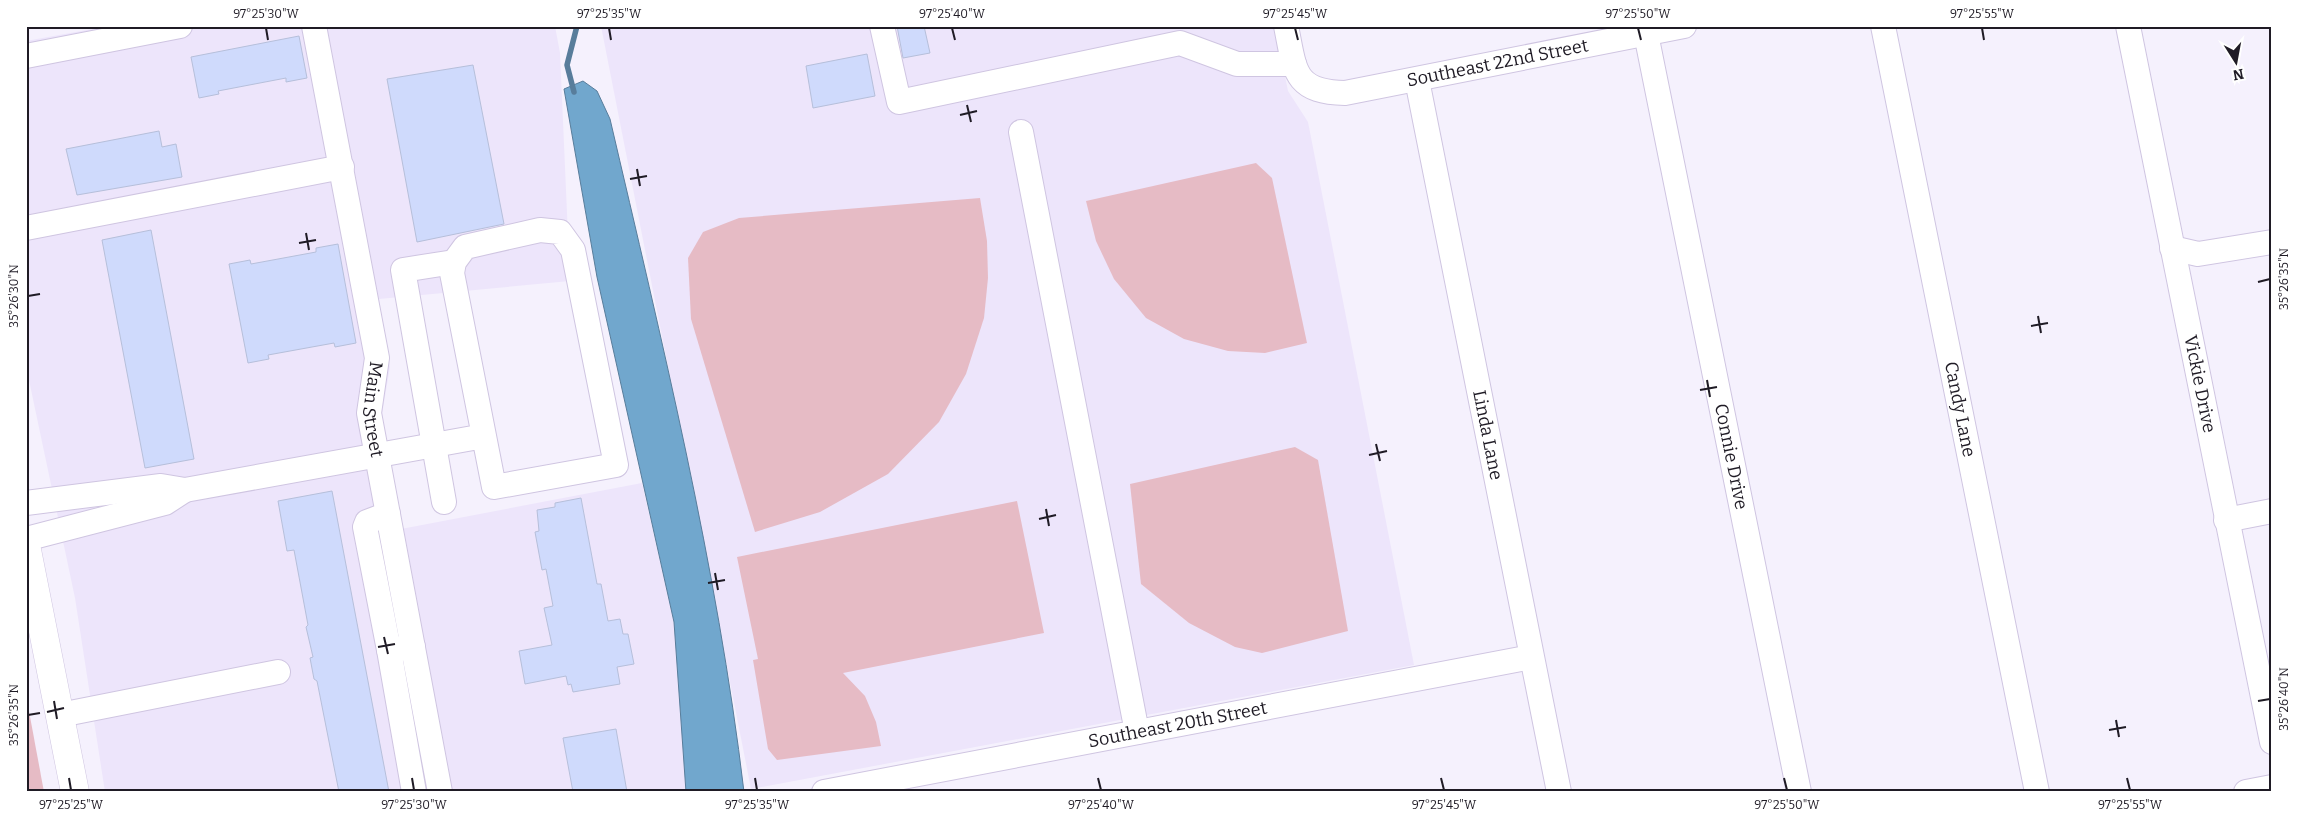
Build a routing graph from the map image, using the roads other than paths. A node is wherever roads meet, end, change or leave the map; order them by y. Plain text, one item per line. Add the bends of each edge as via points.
1 (180, 26) edge
2 (314, 26) edge
3 (882, 26) edge
4 (1286, 26) edge
5 (1684, 26) edge
6 (1883, 26) edge
7 (2128, 26) edge
8 (1646, 34) junction
9 (26, 56) edge
10 (1294, 64) junction
11 (1417, 80) junction
12 (1022, 132) dead end
13 (342, 168) junction
14 (26, 228) edge
15 (2272, 242) edge
16 (2172, 248) junction
17 (454, 262) junction
18 (484, 436) junction
19 (434, 445) junction
20 (377, 455) junction
21 (186, 490) junction
22 (444, 502) dead end
23 (26, 503) edge
24 (2272, 511) edge
25 (388, 514) junction
26 (2226, 520) junction
27 (26, 539) edge
28 (26, 546) edge
29 (413, 647) junction
30 (389, 650) junction
31 (1531, 657) junction
32 (278, 672) dead end
33 (60, 715) junction
34 (1137, 732) junction
35 (2272, 742) edge
36 (2272, 786) edge
37 (875, 787) edge
38 (76, 792) edge
39 (414, 792) edge
40 (440, 792) edge
41 (824, 792) edge
42 (1559, 792) edge
43 (1800, 792) edge
44 (2037, 792) edge
45 (2246, 792) edge

1 - 9 street
2 - 13 street, Main Street
3 - 10 street via 899,102 1180,44 1236,64
4 - 10 street
5 - 8 street, Southeast 22nd Street
6 - 44 street, Candy Lane
7 - 16 street, Vickie Drive
8 - 11 street, Southeast 22nd Street
8 - 43 street, Connie Drive
10 - 11 street, Southeast 22nd Street via 1300,78 1309,87 1328,92 1345,93
11 - 31 street, Linda Lane
12 - 34 street
13 - 14 street
13 - 20 street, Main Street via 377,358 369,413
15 - 16 street via 2198,254
16 - 26 street, Vickie Drive
17 - 18 street via 452,272
17 - 18 street via 465,247 540,230 560,232 573,250 616,465 494,487
17 - 19 street via 403,270
18 - 19 street
19 - 20 street
19 - 22 street
20 - 21 street
20 - 25 street, Main Street
21 - 23 street via 161,486
21 - 27 street via 165,503
24 - 26 street
25 - 29 street, Main Street
25 - 30 street via 367,522 365,527
26 - 35 street, Vickie Drive
28 - 33 main road
29 - 30 street
29 - 40 street, Main Street
30 - 39 street
31 - 34 street, Southeast 20th Street
31 - 42 street, Linda Lane
32 - 33 street
33 - 38 main road
34 - 37 street, Southeast 20th Street
36 - 45 street
37 - 41 street, Southeast 20th Street

